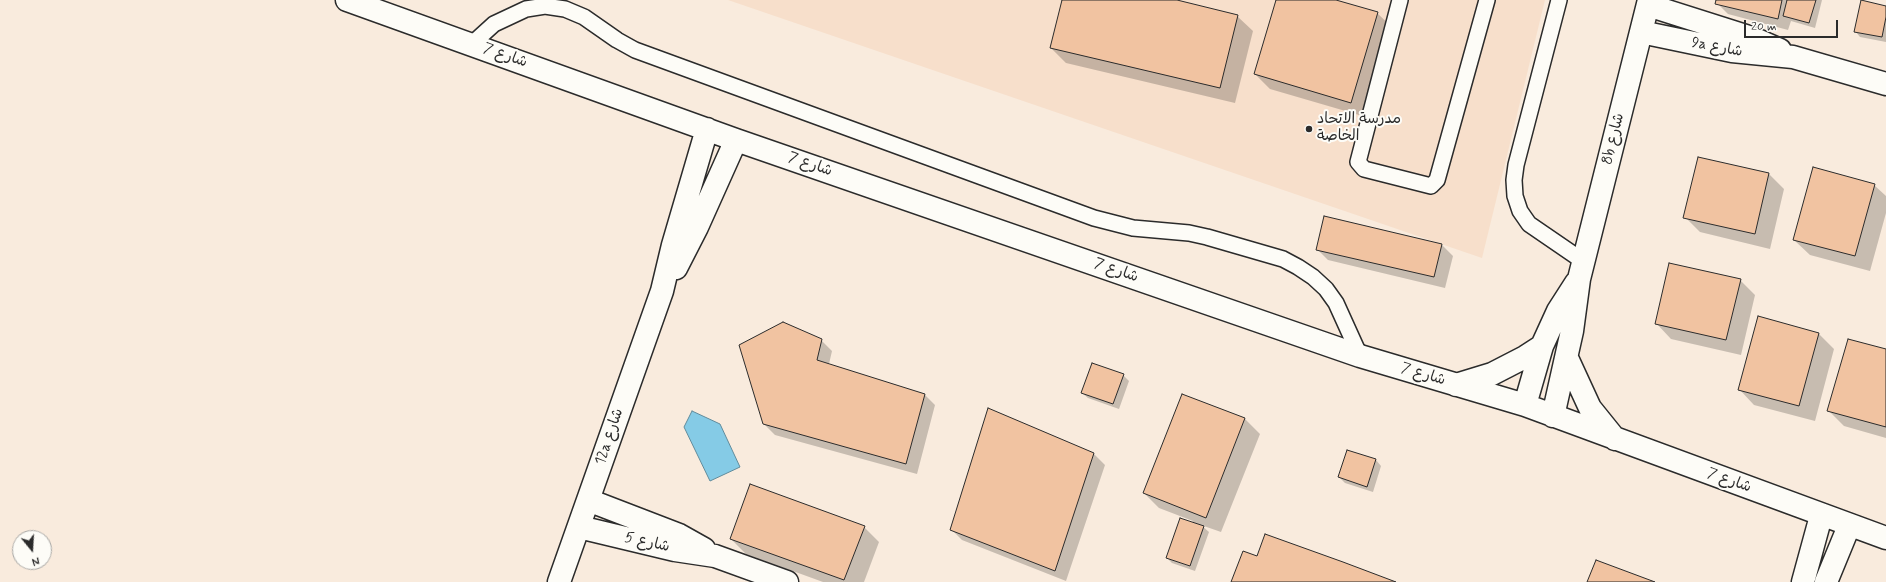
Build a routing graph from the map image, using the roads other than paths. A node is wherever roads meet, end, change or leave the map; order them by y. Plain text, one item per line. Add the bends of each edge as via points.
1 (347, 0) edge
2 (1400, 0) edge
3 (1487, 0) edge
4 (1559, 0) edge
5 (1649, 2) edge
6 (370, 4) edge
7 (1641, 32) junction
8 (472, 44) junction
9 (1793, 57) junction
10 (1886, 84) edge
11 (707, 129) junction
12 (736, 140) junction
13 (1581, 270) junction
14 (662, 291) junction
15 (1542, 346) junction
16 (1360, 356) junction
17 (1567, 358) junction
18 (1456, 385) junction
19 (1525, 405) junction
20 (1553, 416) junction
21 (1615, 439) junction
22 (588, 500) junction
23 (1821, 516) junction
24 (1849, 526) junction
25 (579, 527) junction
26 (1886, 538) edge
27 (715, 556) junction
28 (559, 582) edge
29 (787, 582) edge
30 (1803, 582) edge
31 (1826, 582) edge

1 - 6 street, شارع 7
2 - 3 lane via 1358,162 1364,169 1431,186 1437,180
4 - 13 lane via 1516,165 1514,191 1520,211 1529,224
5 - 7 street, 8b شارع
5 - 9 street, 9a شارع via 1755,40
6 - 8 street, شارع 7
7 - 9 street, 9a شارع via 1732,51
7 - 13 street, 8b شارع
8 - 11 street, شارع 7
8 - 16 lane via 494,24 526,9 545,6 565,9 584,17 636,50 1094,218 1133,228 1189,233 1283,259 1313,277 1326,289 1336,303
9 - 10 street, 9a شارع
11 - 12 street, شارع 7
11 - 14 street, 12a شارع
12 - 14 street, 12a شارع via 697,228
12 - 16 street, شارع 7
13 - 15 street, 8b شارع
13 - 17 street, 8b شارع
14 - 22 street, 12a شارع
15 - 18 street via 1492,374
15 - 19 street, 8b شارع
16 - 18 street, شارع 7
17 - 20 street, 8b شارع
17 - 21 street via 1590,408
18 - 19 street, شارع 7
19 - 20 street, شارع 7
20 - 21 street, شارع 7
21 - 23 street, شارع 7
22 - 25 street, 12a شارع
22 - 27 street, شارع 5 via 679,535
23 - 24 street, شارع 7
23 - 30 street
24 - 26 street, شارع 7
24 - 31 street
25 - 27 street, شارع 5 via 675,550
25 - 28 street, 12a شارع
27 - 29 street, شارع 5

